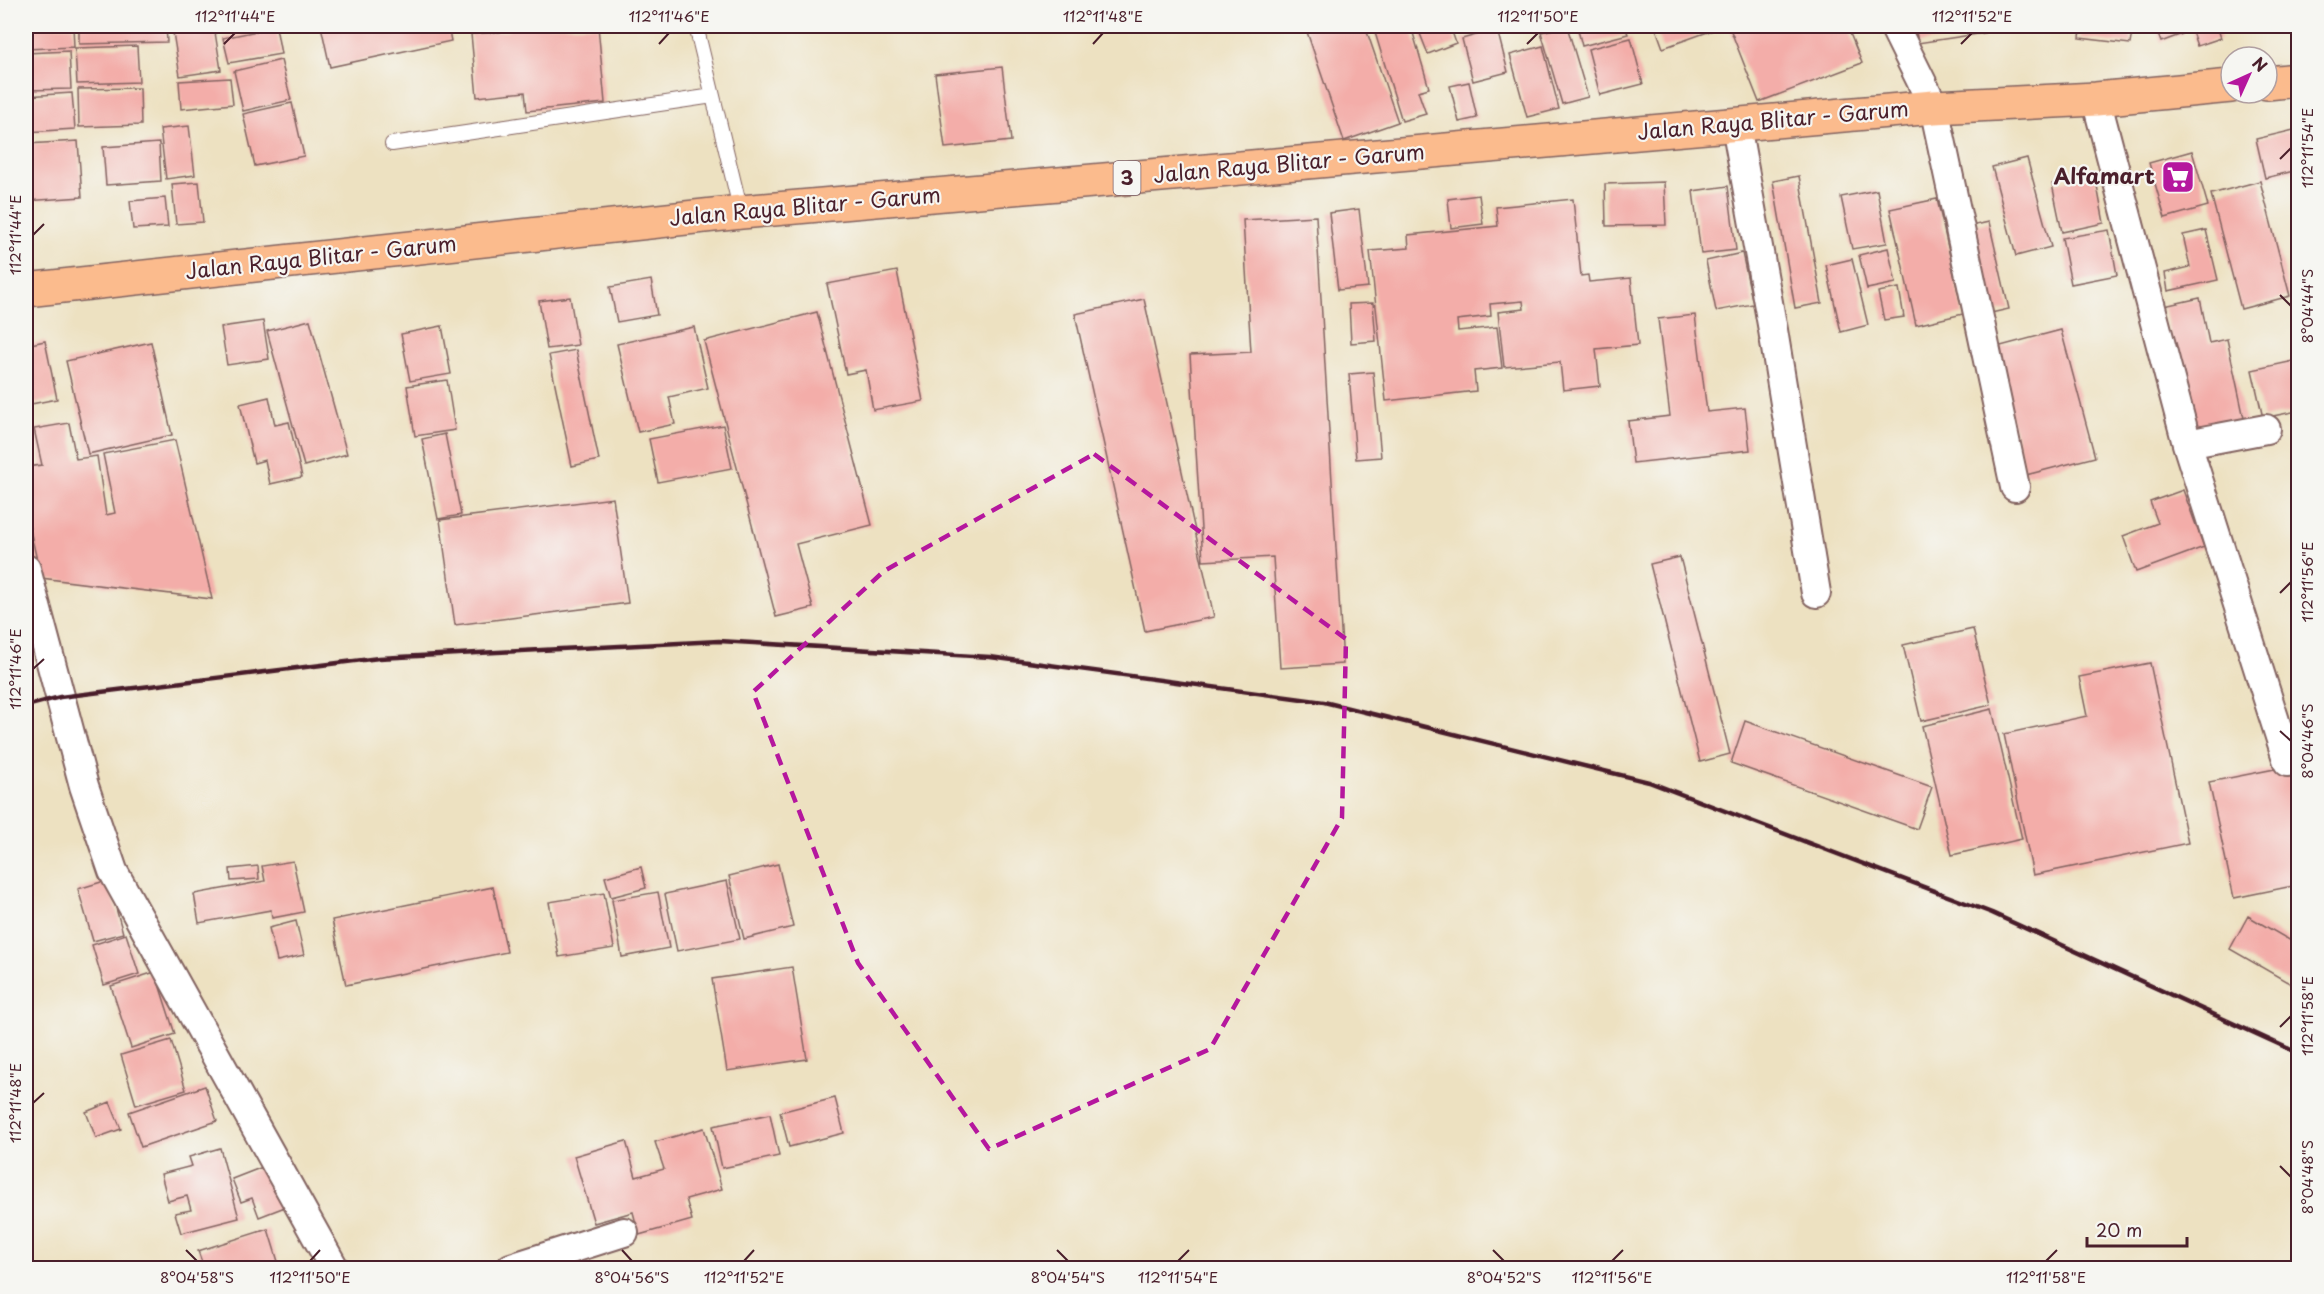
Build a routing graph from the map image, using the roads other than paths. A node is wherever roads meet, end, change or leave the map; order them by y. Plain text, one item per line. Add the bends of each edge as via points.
1 (696, 26) edge
2 (1894, 26) edge
3 (2298, 80) edge
4 (2279, 82) edge
5 (2219, 87) edge
6 (713, 96) junction
7 (2096, 99) junction
8 (1934, 107) junction
9 (1736, 125) junction
10 (392, 144) dead end
11 (741, 212) junction
12 (26, 290) edge
13 (2266, 429) dead end
14 (2187, 444) junction
15 (2015, 487) dead end
16 (26, 568) edge
17 (1816, 593) dead end
18 (2288, 762) dead end
19 (624, 1232) dead end
20 (334, 1269) edge
21 (511, 1269) edge

1 - 6 lane
2 - 8 street
3 - 4 highway
5 - 7 highway, Jalan Raya Blitar - Garum / 3
6 - 10 lane
6 - 11 lane
7 - 8 highway, Jalan Raya Blitar - Garum / 3
7 - 14 street
8 - 9 highway, Jalan Raya Blitar - Garum / 3
8 - 15 street
9 - 11 highway, Jalan Raya Blitar - Garum / 3
9 - 17 street
11 - 12 highway, Jalan Raya Blitar - Garum / 3
13 - 14 street
14 - 18 street
16 - 20 street via 84,786 113,872
19 - 21 street

